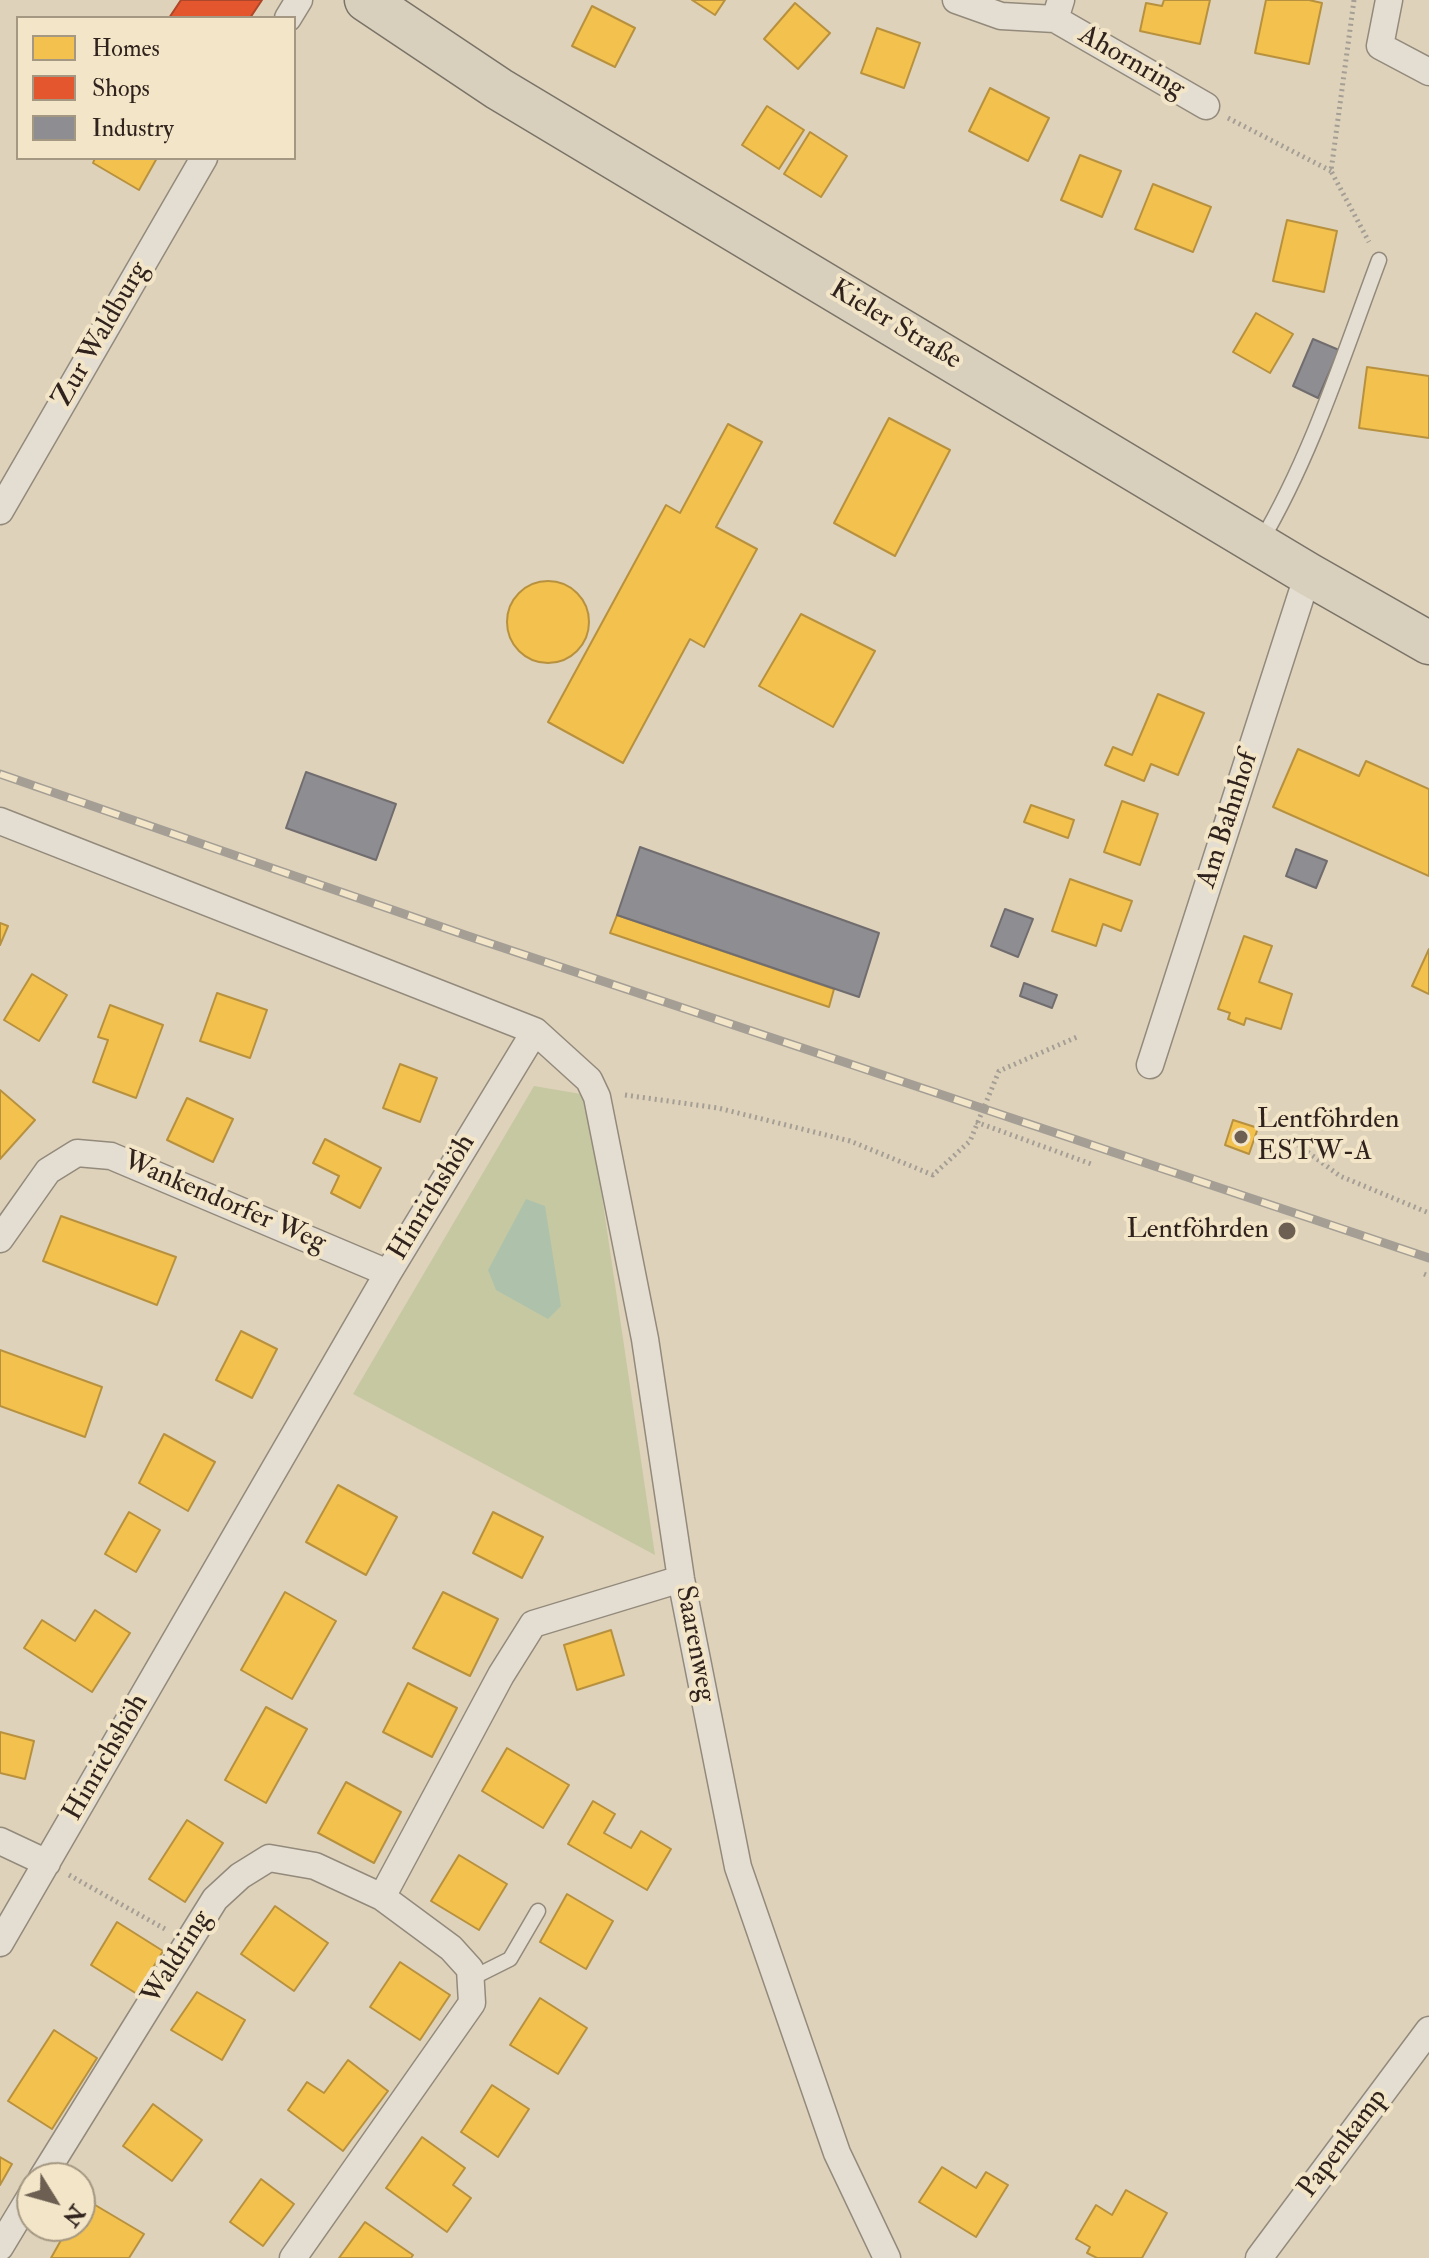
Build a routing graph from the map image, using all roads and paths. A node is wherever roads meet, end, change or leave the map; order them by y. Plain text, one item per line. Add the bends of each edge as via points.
1 (366, 0) edge
2 (956, 0) edge
3 (1354, 0) edge
4 (1389, 0) edge
5 (1058, 10) edge
6 (1429, 72) edge
7 (1206, 106) joint
8 (203, 160) edge
9 (1331, 171) junction
10 (1379, 260) joint
11 (0, 511) edge
12 (1259, 544) junction
13 (1308, 574) junction
14 (1429, 643) edge
15 (0, 821) edge
16 (535, 1031) junction
17 (1077, 1037) dead end
18 (1150, 1065) dead end
19 (597, 1097) junction
20 (976, 1122) junction
21 (1298, 1145) dead end
22 (1094, 1165) dead end
23 (1429, 1213) edge
24 (0, 1239) edge
25 (388, 1273) junction
26 (681, 1579) junction
27 (0, 1841) edge
28 (47, 1863) junction
29 (382, 1897) junction
30 (538, 1911) dead end
31 (187, 1941) junction
32 (0, 1943) edge
33 (470, 1979) junction
34 (1429, 2030) edge
35 (52, 2162) edge
36 (16, 2220) edge
37 (0, 2247) edge
38 (293, 2258) edge
39 (887, 2258) edge
40 (1259, 2258) edge

1 - 12 main road, Kieler Straße via 499,89
2 - 5 street, Ahornring via 1001,16
3 - 9 path
4 - 6 street via 1380,46
5 - 7 street, Ahornring
7 - 9 path
8 - 11 street, Zur Waldburg
9 - 10 path
10 - 12 lane via 1309,448
12 - 13 main road, Kieler Straße
13 - 14 main road, Kieler Straße
13 - 18 street, Am Bahnhof
15 - 16 street
16 - 19 street, Saarenweg via 589,1080
16 - 25 street, Hinrichshöh
17 - 20 path via 999,1071
19 - 20 path via 616,1093 718,1108 850,1141 933,1175 970,1141
19 - 26 street, Saarenweg via 645,1339
20 - 22 path
21 - 23 path via 1340,1176
24 - 25 street, Wankendorfer Weg via 48,1171 77,1153 100,1155
25 - 28 street, Hinrichshöh
26 - 29 street via 533,1624
26 - 39 street, Saarenweg via 738,1867 837,2153
27 - 28 street
28 - 31 path
28 - 32 street, Hinrichshöh
29 - 31 street, Waldring via 315,1866 269,1858 215,1899
29 - 33 street, Waldring via 451,1948 470,1969
30 - 33 lane via 510,1959
31 - 35 street, Waldring
33 - 38 street via 472,2003
34 - 40 street, Papenkamp
36 - 37 street

